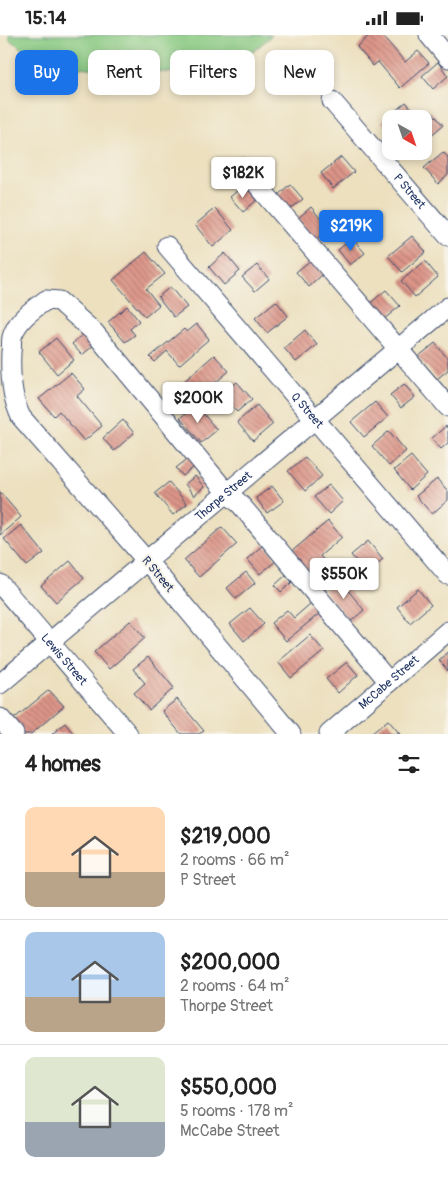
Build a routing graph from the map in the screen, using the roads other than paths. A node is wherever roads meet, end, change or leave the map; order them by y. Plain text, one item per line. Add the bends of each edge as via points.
1 (429, 35) edge
2 (448, 58) edge
3 (332, 101) dead end
4 (243, 168) dead end
5 (448, 236) edge
6 (167, 246) dead end
7 (448, 307) edge
8 (398, 349) junction
9 (448, 407) edge
10 (315, 420) junction
11 (227, 493) junction
12 (146, 560) junction
13 (448, 575) edge
14 (0, 584) edge
15 (448, 631) edge
16 (49, 642) junction
17 (389, 682) junction
18 (0, 684) edge
19 (0, 718) edge
20 (14, 734) edge
21 (128, 734) edge
22 (291, 734) edge
23 (329, 734) edge

1 - 2 street
3 - 5 street, P Street
4 - 8 street
6 - 10 street, Q Street
7 - 8 street, Thorpe Street
8 - 9 street
8 - 10 street, Thorpe Street
10 - 11 street, Thorpe Street
10 - 13 street, Q Street
11 - 12 street, Thorpe Street
11 - 12 street, R Street via 94,332 59,301 46,300 28,313 12,337 10,373 15,406 21,417
11 - 17 street via 240,504
12 - 16 street, Thorpe Street
12 - 22 street, R Street
14 - 16 street, Lewis Street
15 - 17 street, McCabe Street
16 - 18 street, Thorpe Street
16 - 21 street, Lewis Street
17 - 23 street, McCabe Street
19 - 20 street

